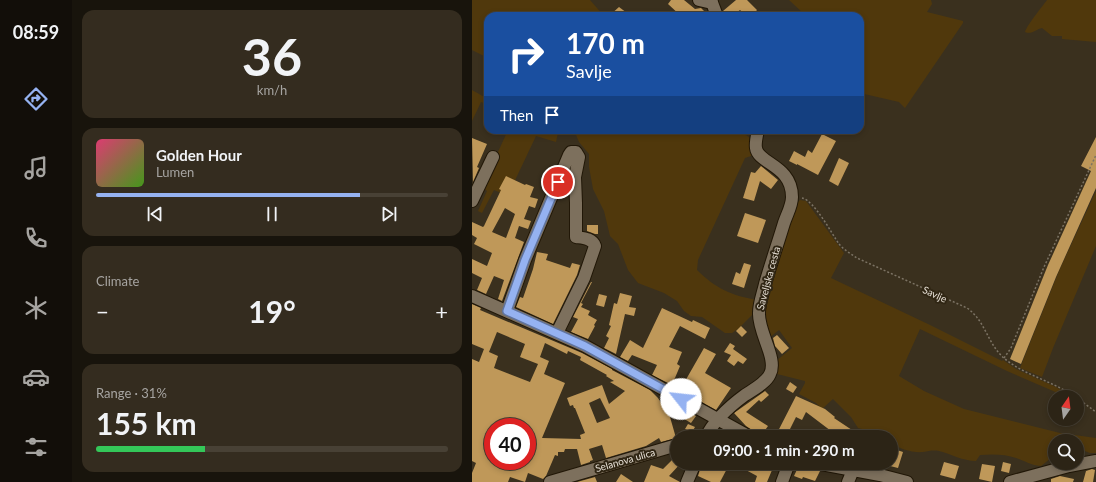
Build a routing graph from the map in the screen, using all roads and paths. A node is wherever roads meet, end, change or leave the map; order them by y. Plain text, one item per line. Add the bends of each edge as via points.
1 (699, 0) edge
2 (711, 1) edge
3 (715, 12) edge
4 (758, 134) edge
5 (1096, 156) edge
6 (493, 157) dead end
7 (792, 197) junction
8 (472, 202) edge
9 (472, 296) edge
10 (507, 311) junction
11 (557, 333) junction
12 (1004, 358) junction
13 (1065, 390) edge
14 (1084, 404) edge
15 (1096, 412) edge
16 (718, 419) junction
17 (713, 430) edge
18 (738, 430) edge
19 (670, 447) edge
20 (1096, 461) edge
21 (692, 470) edge
22 (787, 470) edge
23 (853, 470) joint
24 (550, 482) edge
25 (686, 482) edge
26 (782, 482) edge
27 (848, 482) edge
28 (907, 482) edge
29 (1010, 482) edge

1 - 2 street
2 - 3 street
4 - 7 street, Saveljska cesta via 756,148 759,154 785,175 790,183
5 - 12 path via 1044,267 1011,348
6 - 8 street
7 - 12 path, Savlje via 805,198 847,252 974,313 993,346
7 - 16 street, Saveljska cesta via 758,313 760,328 773,361 773,368 764,382
9 - 10 street
10 - 11 street
10 - 11 street via 525,260 569,155 573,151 579,157 575,178 576,237 589,240 595,246 584,278
11 - 16 street
12 - 13 path, Savlje via 1018,369
14 - 15 path, Savlje
16 - 17 street, Saveljska cesta
16 - 18 street
19 - 24 street, Selanova ulica
20 - 29 street
21 - 25 street
22 - 26 street
23 - 27 street
23 - 28 street

